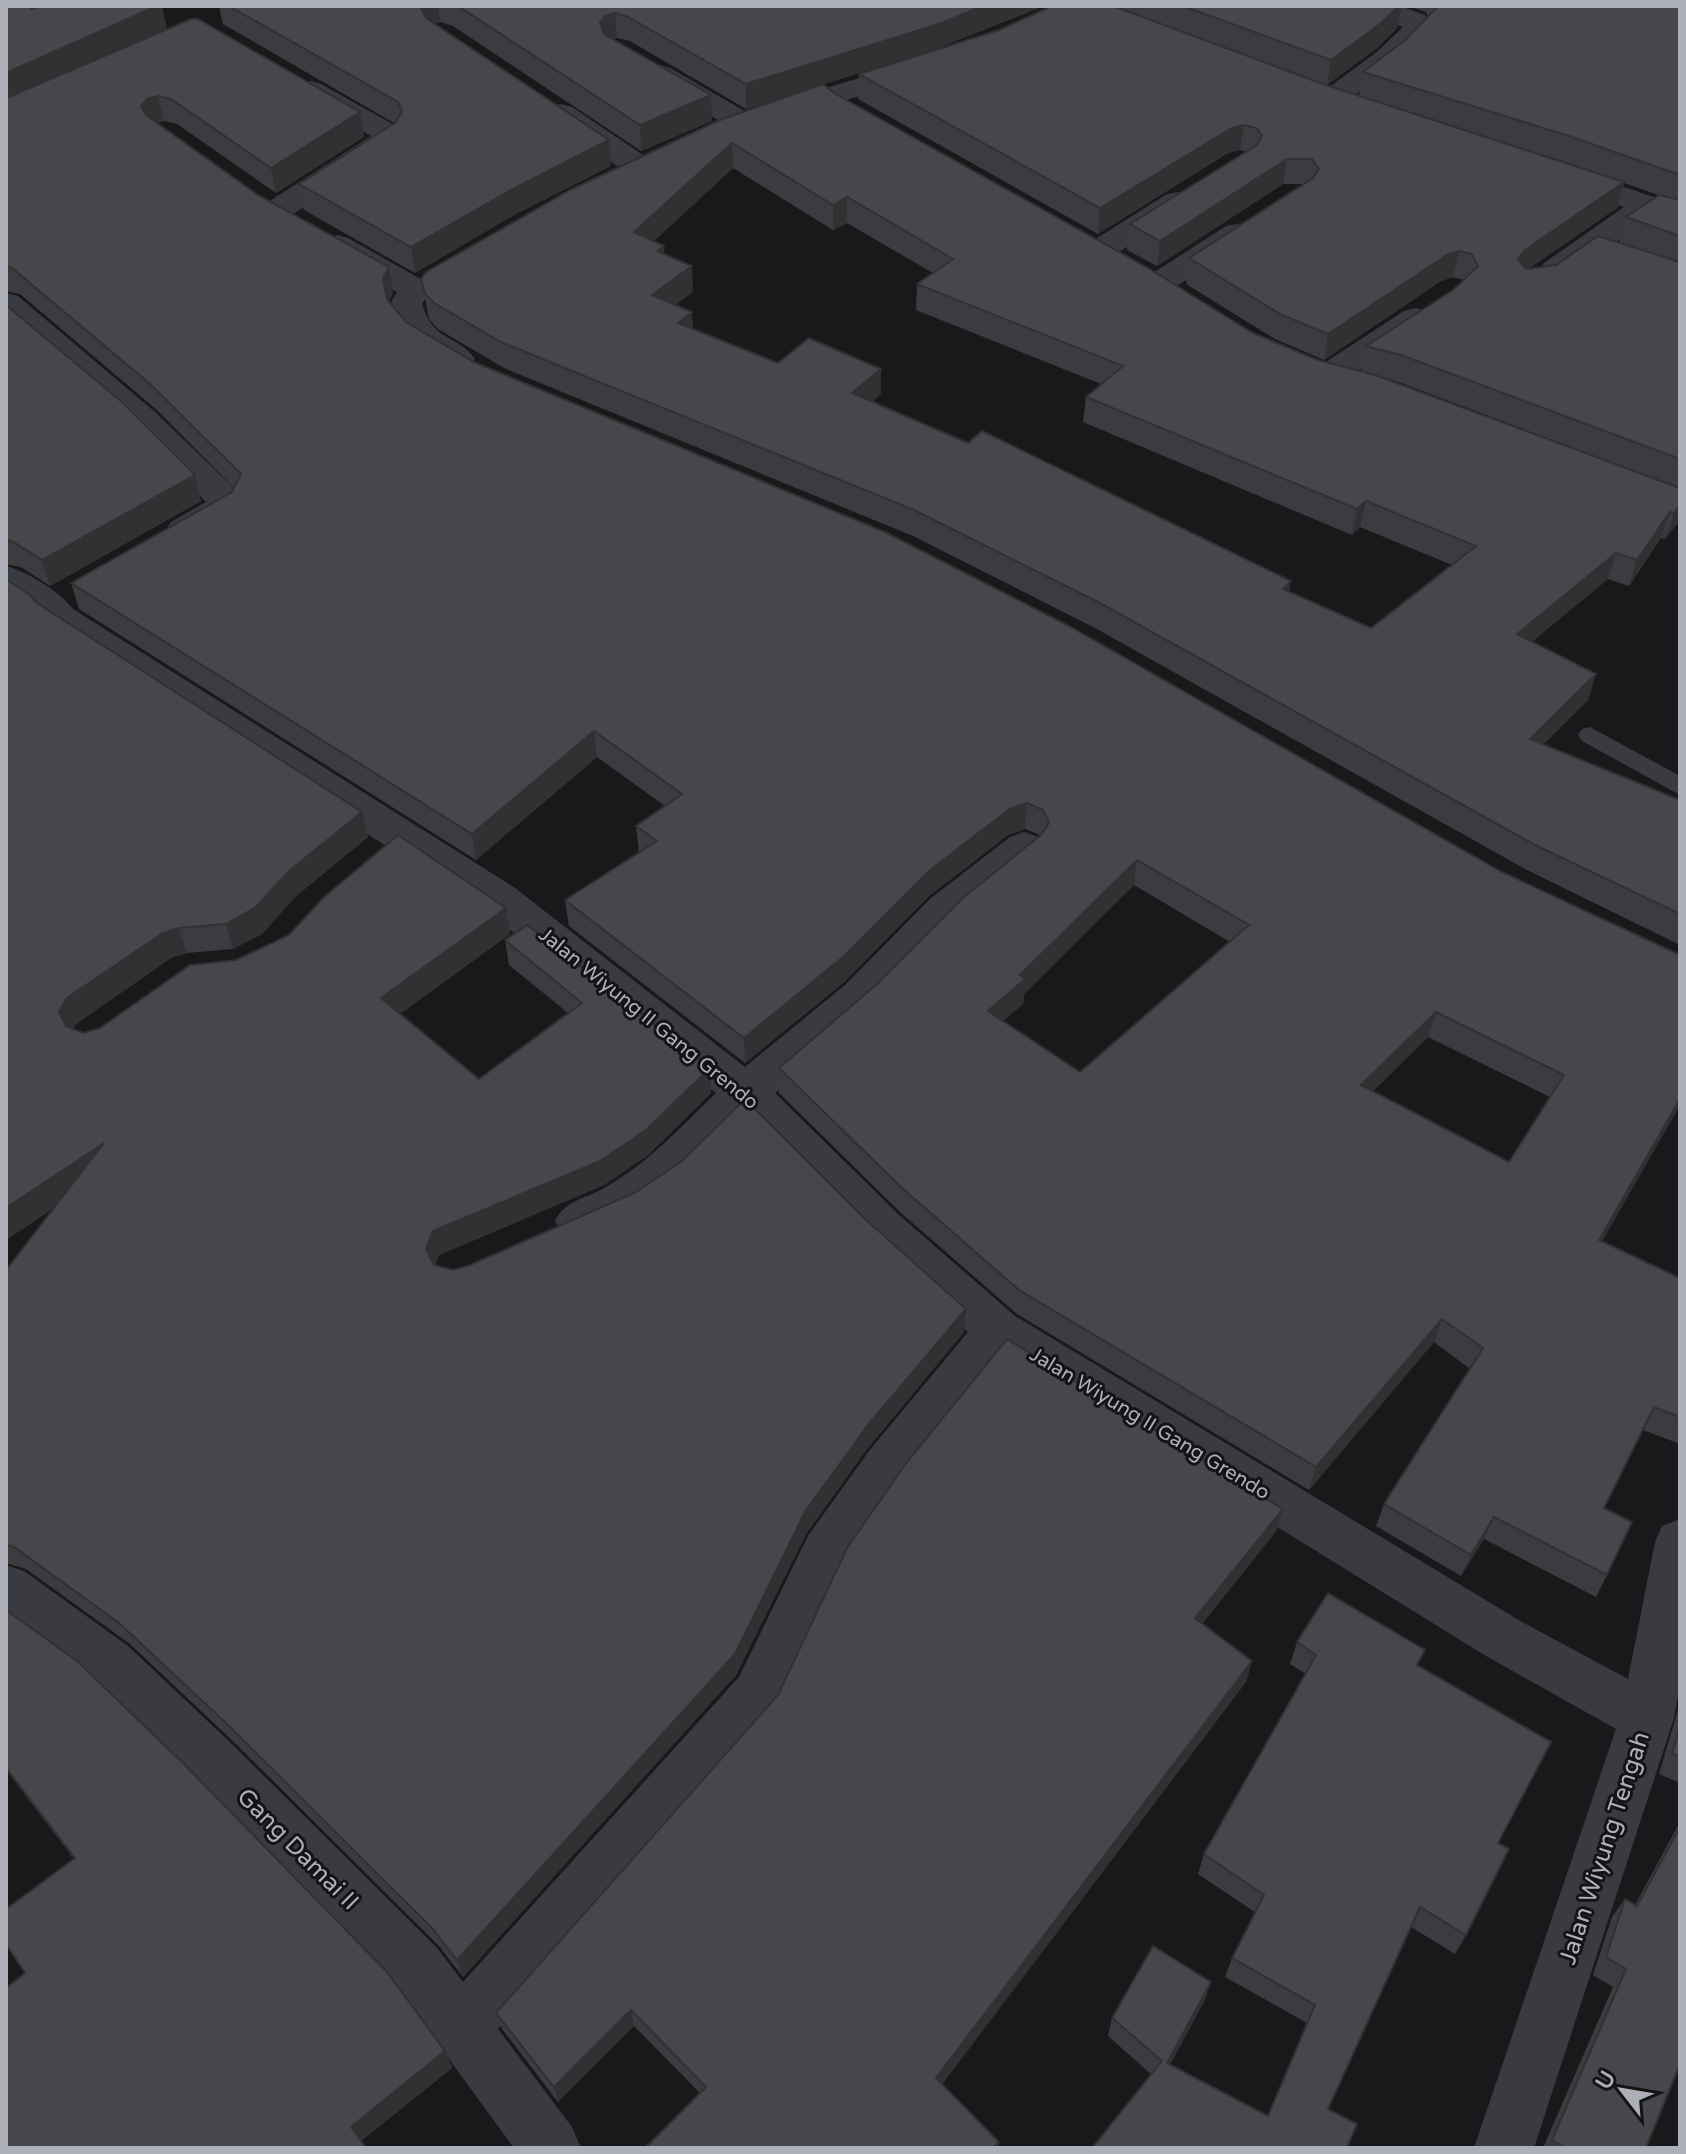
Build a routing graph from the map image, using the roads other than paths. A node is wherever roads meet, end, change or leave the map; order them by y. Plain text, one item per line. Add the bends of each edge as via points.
1 (1373, 6) edge
2 (631, 57) edge
3 (939, 64) edge
4 (291, 78) edge
5 (1300, 89) edge
6 (537, 96) edge
7 (830, 96) junction
8 (1330, 100) junction
9 (1365, 112) edge
10 (859, 117) edge
11 (744, 123) junction
12 (704, 138) edge
13 (1538, 167) edge
14 (641, 168) edge
15 (1202, 186) edge
16 (1648, 205) junction
17 (1680, 217) edge
18 (1258, 219) edge
19 (1589, 247) junction
20 (1628, 261) edge
21 (1531, 285) edge
22 (1443, 299) edge
23 (6, 303) edge
24 (491, 378) edge
25 (1369, 387) edge
26 (159, 544) edge
27 (6, 578) edge
28 (1590, 735) dead end
29 (1680, 787) edge
30 (1024, 847) edge
31 (746, 1092) junction
32 (540, 1238) edge
33 (998, 1330) junction
34 (1680, 1542) edge
35 (6, 1588) edge
36 (1647, 1718) junction
37 (461, 2027) junction
38 (551, 2148) edge
39 (1504, 2148) edge

1 - 8 street via 1415,21 1418,28
2 - 11 street
3 - 7 street
4 - 24 street via 388,135 264,203 426,283 406,304 410,324
5 - 8 street
6 - 14 street
7 - 10 street
7 - 11 street
8 - 9 street
11 - 12 street
13 - 16 street
15 - 18 street via 1085,246 1170,292
16 - 17 street
16 - 19 street
19 - 20 street
19 - 21 street
22 - 25 street via 1313,371
23 - 26 street via 143,419 226,501
27 - 31 street, Jalan Wiyung II Gang Grendo via 68,599 60,618 384,850 500,899
28 - 29 lane
30 - 31 street via 946,909 860,996
31 - 32 street via 666,1170 621,1201
31 - 33 street, Jalan Wiyung II Gang Grendo via 882,1227
33 - 36 street, Jalan Wiyung II Gang Grendo via 1490,1630
33 - 37 street via 874,1481 824,1555 758,1695
34 - 36 street, Jalan Wiyung Tengah
35 - 37 street, Gang Damai II via 109,1663 215,1764 417,1968
36 - 39 street, Jalan Wiyung Tengah
37 - 38 street, Gang Damai II

